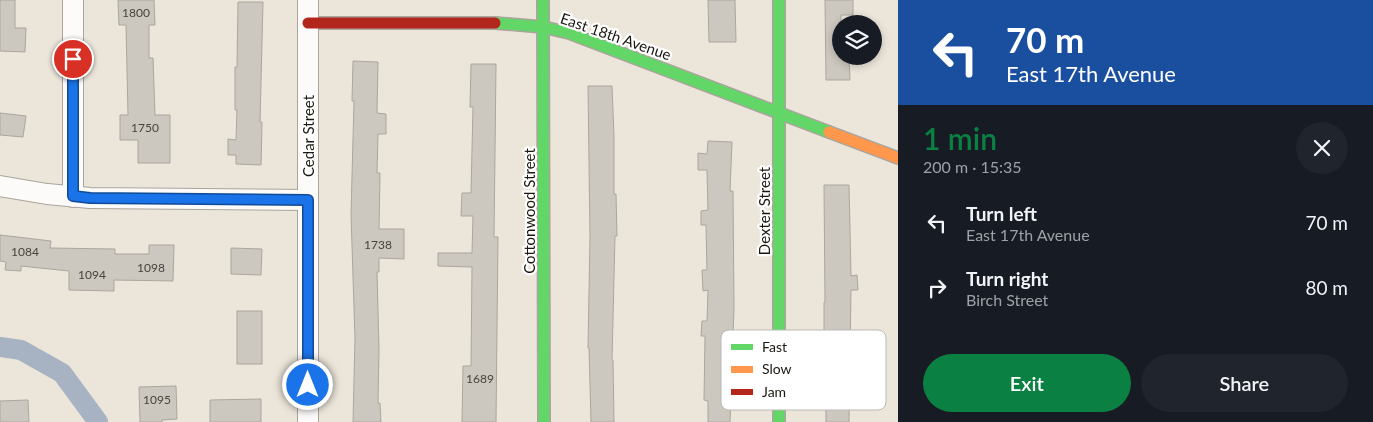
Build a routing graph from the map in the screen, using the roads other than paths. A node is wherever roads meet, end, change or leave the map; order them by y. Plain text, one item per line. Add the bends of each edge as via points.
1 (73, 0) edge
2 (308, 0) edge
3 (544, 0) edge
4 (779, 0) edge
5 (308, 23) junction
6 (543, 27) junction
7 (779, 112) junction
8 (898, 158) edge
9 (0, 186) edge
10 (73, 196) junction
11 (308, 200) junction
12 (779, 330) edge
13 (308, 422) edge
14 (544, 422) edge

1 - 10 street
2 - 5 street, Cedar Street
3 - 6 street, Cottonwood Street
4 - 7 street, Dexter Street
5 - 6 street, East 18th Avenue via 509,23
5 - 11 street, Cedar Street
6 - 7 street, East 18th Avenue via 569,33
6 - 14 street, Cottonwood Street
7 - 8 street, East 18th Avenue
7 - 12 street, Dexter Street
9 - 10 street
10 - 11 street
11 - 13 street, Cedar Street

